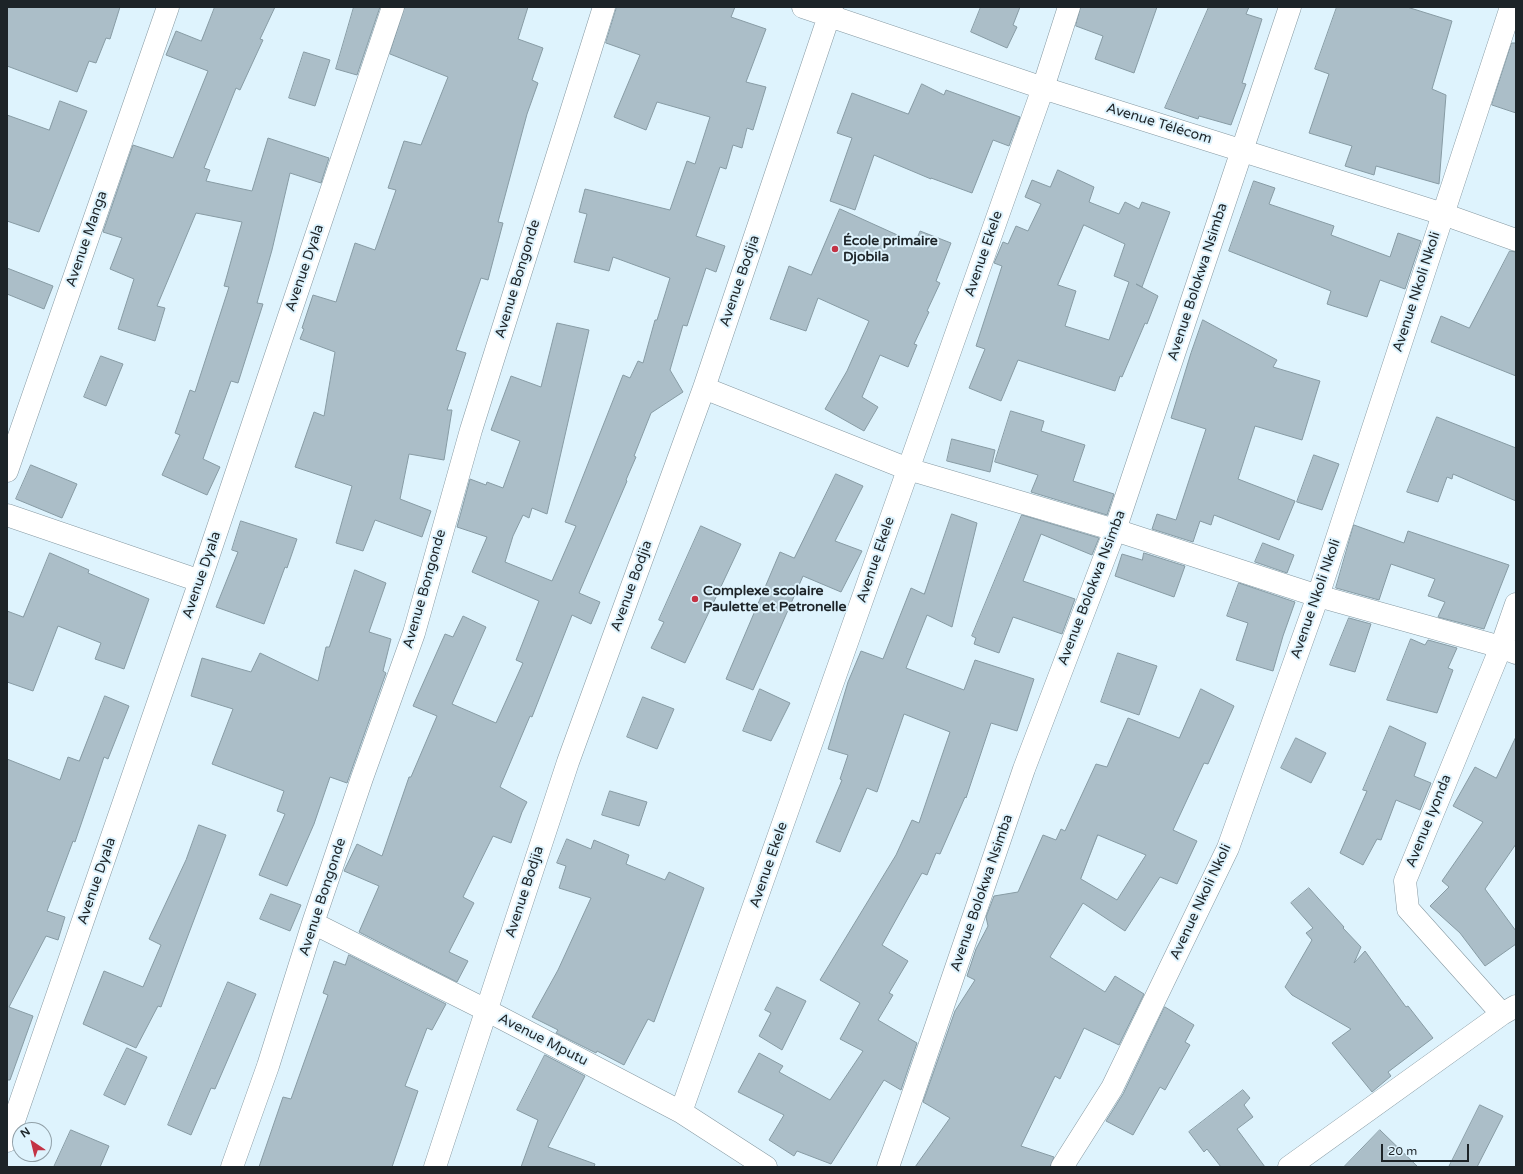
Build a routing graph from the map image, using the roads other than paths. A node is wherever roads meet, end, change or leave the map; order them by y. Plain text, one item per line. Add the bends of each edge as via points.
1 (168, 7) edge
2 (393, 7) edge
3 (604, 7) edge
4 (803, 7) edge
5 (1069, 7) edge
6 (1290, 7) edge
7 (1511, 7) edge
8 (830, 12) edge
9 (1043, 88) junction
10 (1242, 150) junction
11 (1443, 214) junction
12 (1516, 240) edge
13 (704, 388) junction
14 (908, 469) junction
15 (7, 471) edge
16 (7, 515) edge
17 (1115, 530) junction
18 (200, 581) junction
19 (1318, 596) junction
20 (1516, 604) edge
21 (1509, 650) edge
22 (314, 923) junction
23 (486, 1010) junction
24 (1509, 1010) edge
25 (682, 1112) junction
26 (8, 1135) edge
27 (232, 1167) edge
28 (435, 1167) edge
29 (766, 1167) edge
30 (888, 1167) edge
31 (1062, 1167) edge
32 (1289, 1167) edge

1 - 15 street, Avenue Manga
2 - 18 street, Avenue Dyala
3 - 22 street, Avenue Bongonde via 471,430 414,633
4 - 8 street, Avenue Télécom
5 - 9 street, Avenue Ekele
6 - 10 street, Avenue Bolokwa Nsimba
7 - 11 street, Avenue Nkoli Nkoli
8 - 9 street, Avenue Télécom
8 - 13 street, Avenue Bodjia
9 - 10 street, Avenue Télécom
9 - 14 street, Avenue Ekele
10 - 11 street, Avenue Télécom
10 - 17 street, Avenue Bolokwa Nsimba
11 - 12 street, Avenue Télécom
11 - 19 street, Avenue Nkoli Nkoli
13 - 14 street
13 - 23 street, Avenue Bodjia via 568,762
14 - 17 street
14 - 25 street, Avenue Ekele
16 - 18 street
17 - 19 street
17 - 30 street, Avenue Bolokwa Nsimba via 1024,769
18 - 26 street, Avenue Dyala
19 - 21 street
19 - 31 street, Avenue Nkoli Nkoli via 1228,848 1112,1088
20 - 21 street, Avenue Iyonda
21 - 24 street, Avenue Iyonda via 1405,881 1408,909
22 - 23 street, Avenue Mputu
22 - 27 street, Avenue Bongonde
23 - 25 street, Avenue Mputu
23 - 28 street, Avenue Bodjia
24 - 32 street
25 - 29 street, Avenue Mputu

